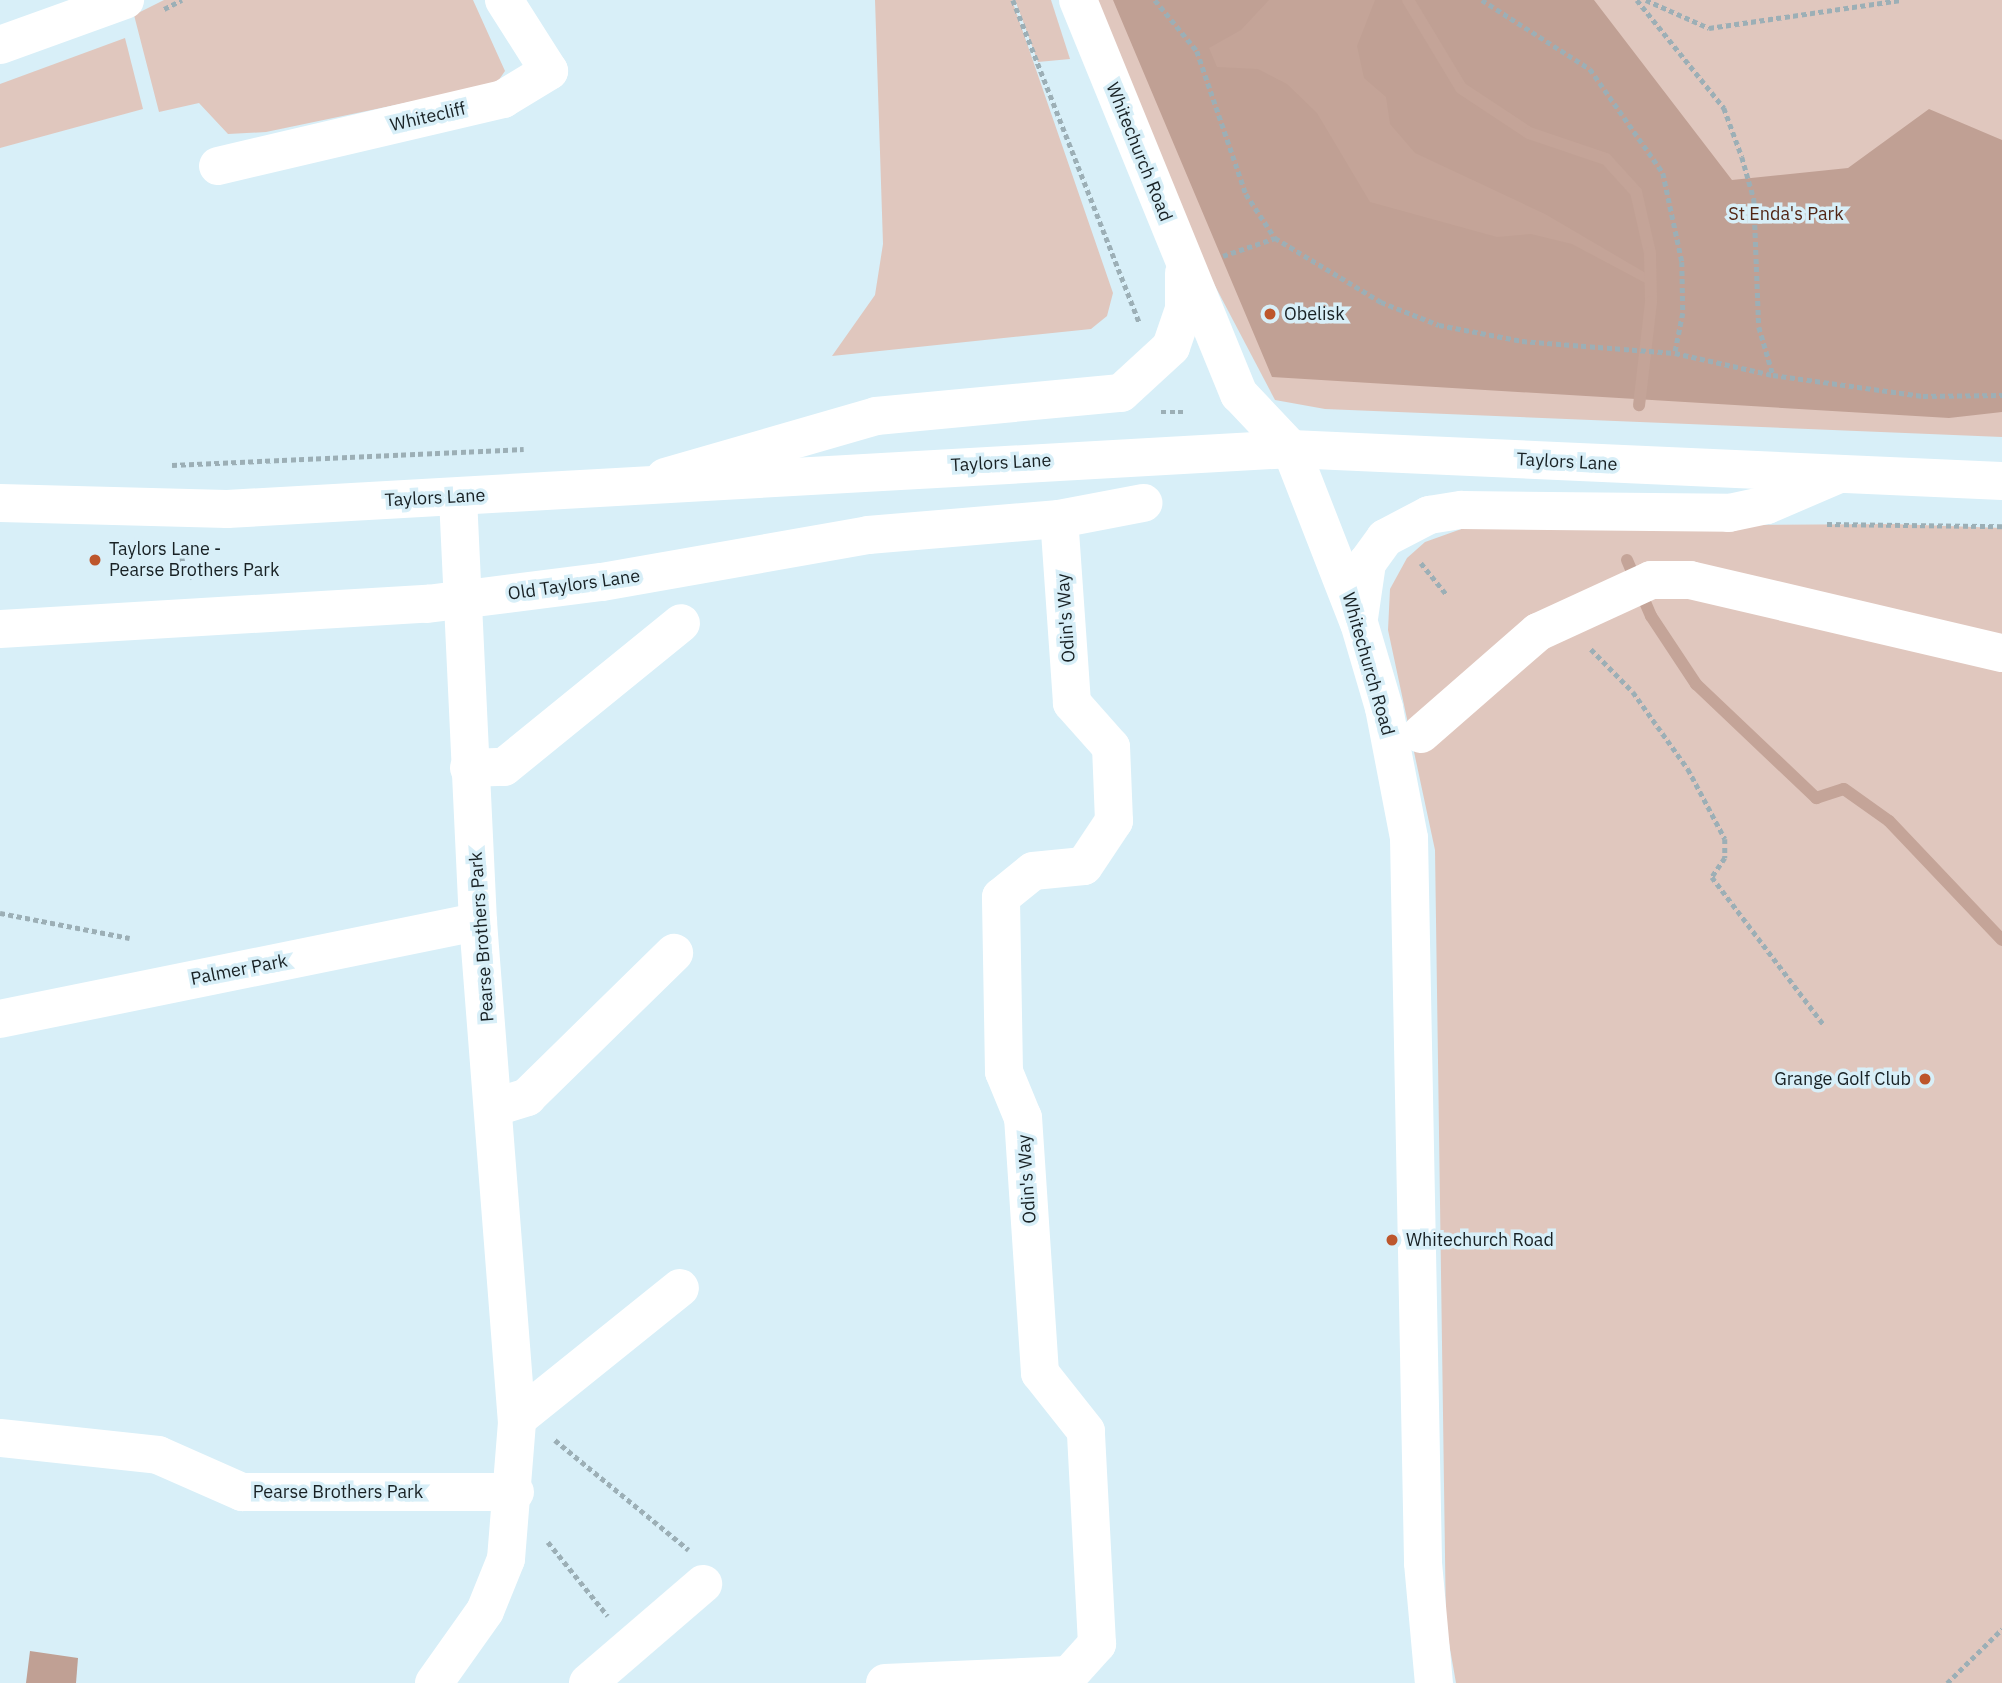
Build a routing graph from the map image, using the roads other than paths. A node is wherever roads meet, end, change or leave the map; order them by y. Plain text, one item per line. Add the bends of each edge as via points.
1 (125, 0) edge
2 (504, 0) edge
3 (1078, 0) edge
4 (0, 45) edge
5 (218, 166) dead end
6 (1199, 262) junction
7 (1291, 449) junction
8 (1837, 475) junction
9 (2002, 481) edge
10 (629, 488) junction
11 (458, 497) junction
12 (0, 503) edge
13 (1143, 503) dead end
14 (1059, 519) junction
15 (461, 599) junction
16 (681, 623) dead end
17 (1359, 623) junction
18 (0, 629) edge
19 (2002, 653) edge
20 (1421, 734) dead end
21 (469, 768) junction
22 (478, 922) junction
23 (674, 953) dead end
24 (0, 1019) edge
25 (495, 1107) junction
26 (680, 1288) dead end
27 (531, 1426) junction
28 (0, 1438) edge
29 (516, 1492) junction
30 (697, 1569) road end
31 (443, 1681) edge
32 (588, 1683) edge
33 (885, 1683) edge
34 (1434, 1683) edge

1 - 4 street
2 - 5 street, Whitecliff via 549,71 503,99
3 - 6 street, Whitechurch Road
6 - 7 street, Whitechurch Road via 1239,394
6 - 10 street via 1171,347 1121,393 876,416
7 - 8 street, Taylors Lane
7 - 10 street, Taylors Lane
7 - 17 street, Whitechurch Road
8 - 9 street, Taylors Lane
8 - 17 street via 1767,505 1730,513 1462,510 1429,515 1385,538 1367,563
10 - 11 street, Taylors Lane
11 - 12 street, Taylors Lane via 227,509
11 - 15 street, Pearse Brothers Park
13 - 14 street, Old Taylors Lane
14 - 15 street, Old Taylors Lane via 868,535
14 - 33 street, Odin's Way via 1072,703 1111,747 1114,821 1084,866 1033,872 1001,897 1004,1072 1023,1118 1040,1373 1086,1430 1097,1644 1069,1675
15 - 18 street, Old Taylors Lane
15 - 21 street, Pearse Brothers Park
16 - 21 street via 504,767
17 - 34 street, Whitechurch Road via 1409,838 1423,1576
19 - 20 street via 1690,580 1634,586 1561,620
21 - 22 street, Pearse Brothers Park
22 - 24 street, Palmer Park
22 - 25 street, Pearse Brothers Park
23 - 25 street via 527,1097
25 - 27 street, Pearse Brothers Park
26 - 27 street
27 - 29 street, Pearse Brothers Park
28 - 29 street, Pearse Brothers Park via 158,1455 242,1492
29 - 31 street, Pearse Brothers Park via 502,1569 485,1611
30 - 32 street

